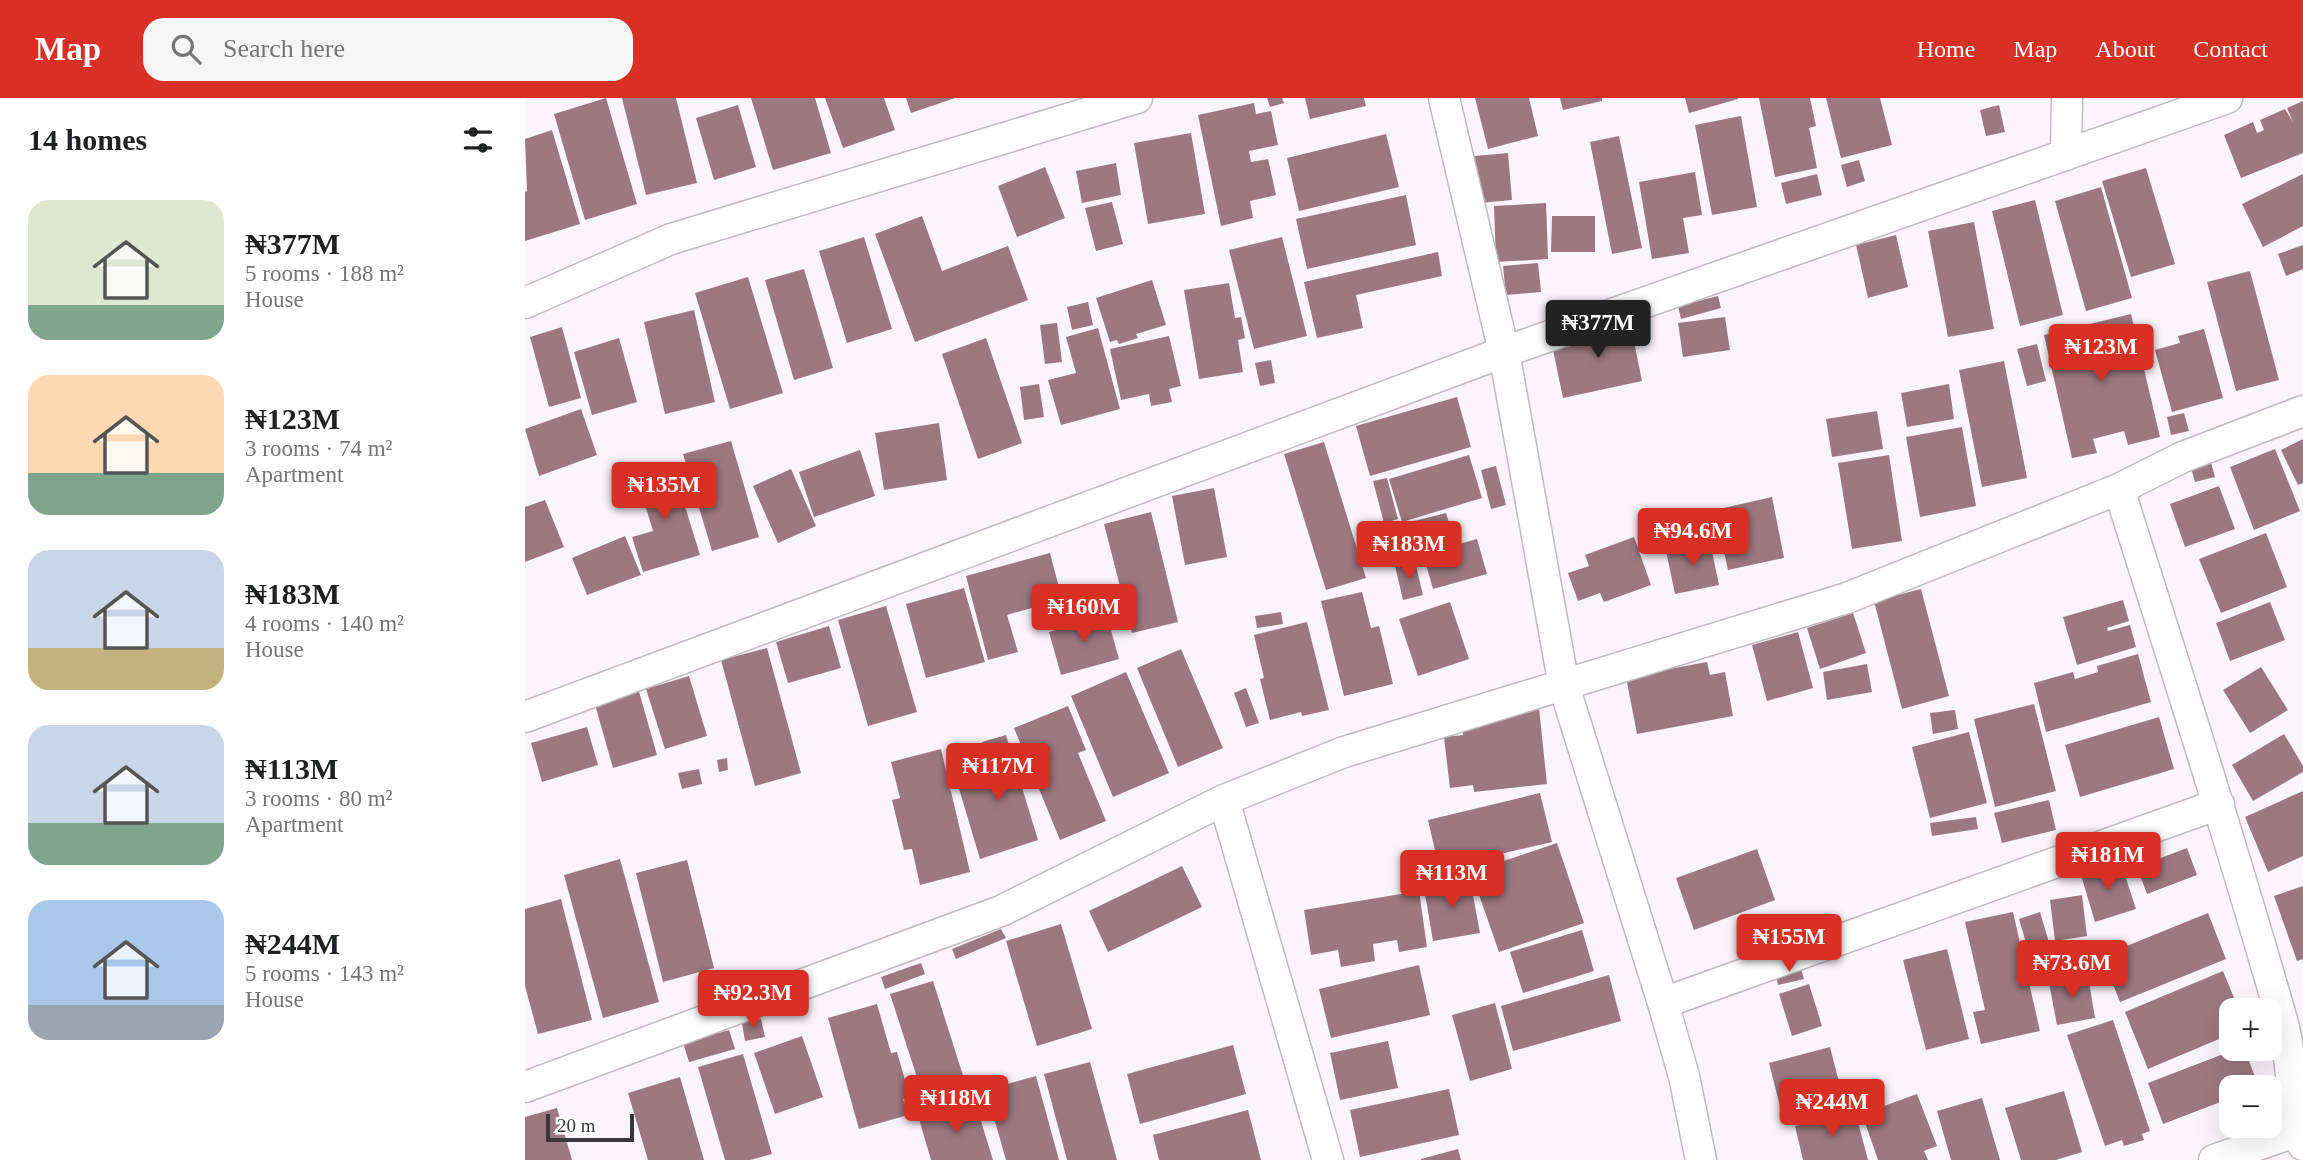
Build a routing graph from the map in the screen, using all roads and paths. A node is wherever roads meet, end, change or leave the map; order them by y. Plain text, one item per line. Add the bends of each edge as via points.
1 (1137, 98) edge
2 (1444, 98) edge
3 (2067, 98) edge
4 (2227, 98) edge
5 (2066, 155) junction
6 (525, 303) edge
7 (1504, 352) junction
8 (2303, 411) edge
9 (2119, 489) junction
10 (1564, 686) junction
11 (525, 718) edge
12 (1224, 800) junction
13 (2219, 804) junction
14 (1663, 1003) junction
15 (2296, 1032) edge
16 (525, 1087) edge
17 (2301, 1138) edge
18 (1328, 1160) edge
19 (1701, 1160) edge
20 (2214, 1160) edge

1 - 6 street via 671,239
2 - 7 street
3 - 5 street
4 - 5 street
5 - 7 street
7 - 10 street
7 - 11 street
8 - 9 street via 2183,457
9 - 10 street via 1847,598
9 - 13 street
10 - 12 street via 1344,752
10 - 14 street
12 - 16 street via 1001,911
12 - 18 street
13 - 14 street
13 - 15 street
14 - 19 street
15 - 17 street
17 - 20 street

